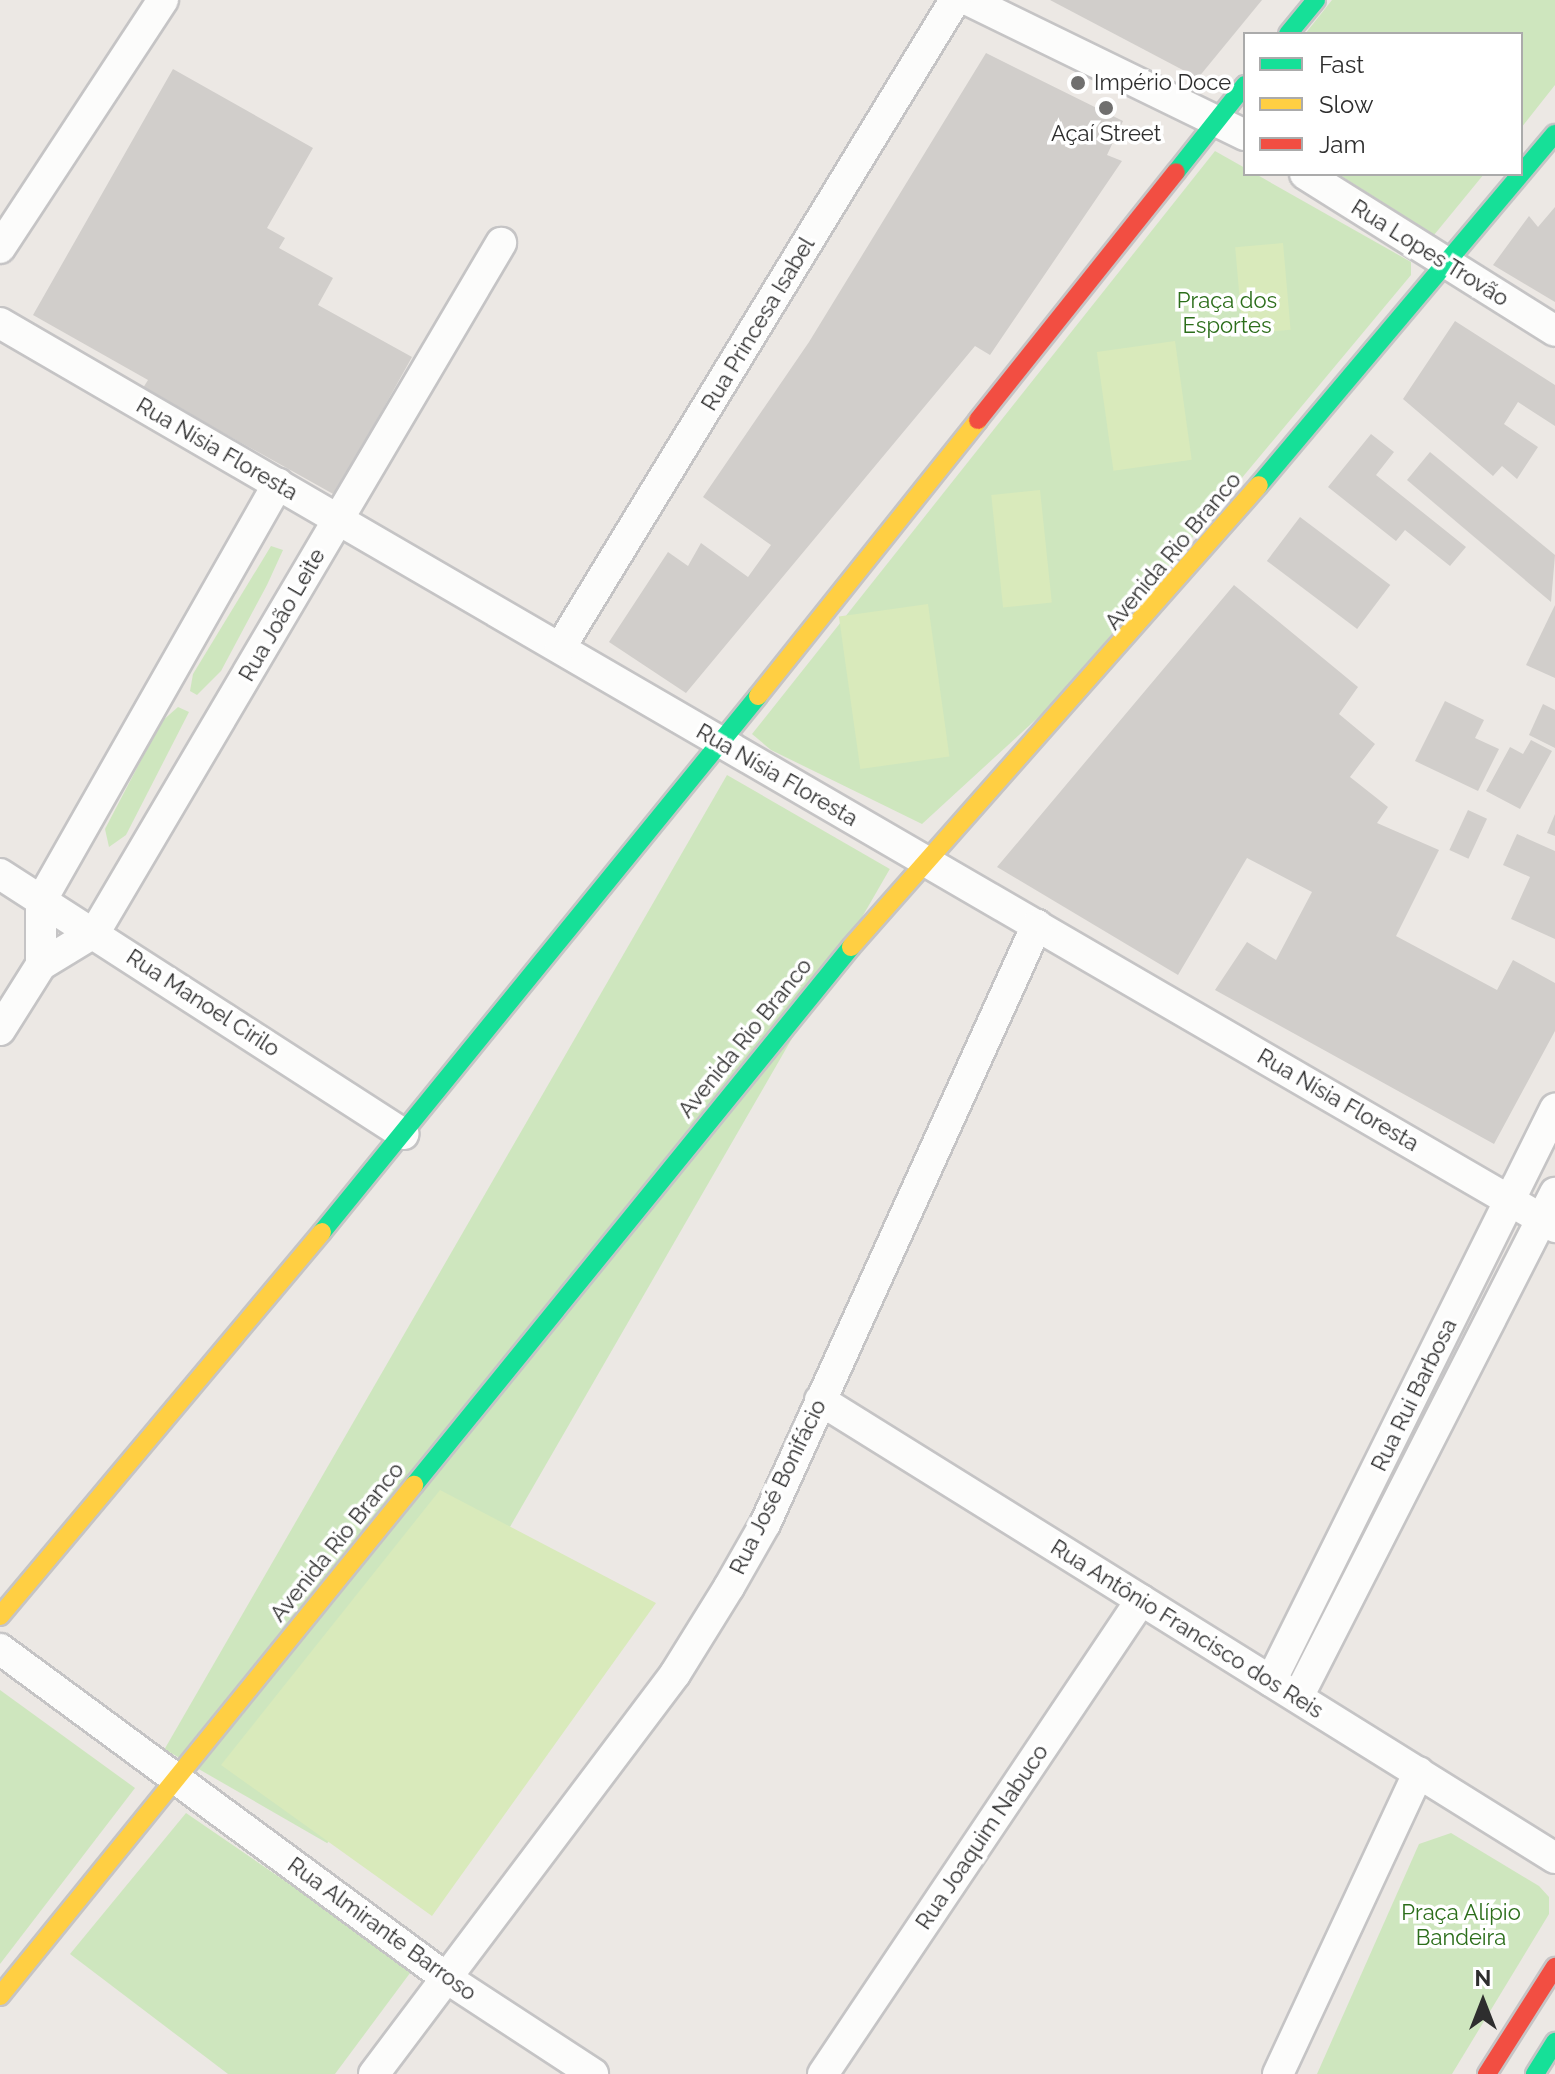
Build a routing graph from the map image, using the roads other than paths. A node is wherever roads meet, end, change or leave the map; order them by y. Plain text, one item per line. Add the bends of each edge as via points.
1 (163, 0) edge
2 (955, 0) edge
3 (968, 0) edge
4 (1316, 0) edge
5 (1290, 32) edge
6 (1243, 87) edge
7 (1218, 118) junction
8 (1243, 134) edge
9 (1555, 134) edge
10 (1523, 174) edge
11 (1308, 176) edge
12 (1522, 176) edge
13 (501, 243) dead end
14 (0, 248) edge
15 (1450, 266) junction
16 (0, 323) edge
17 (1555, 331) edge
18 (278, 484) junction
19 (338, 519) junction
20 (560, 648) junction
21 (719, 741) junction
22 (929, 863) junction
23 (0, 874) edge
24 (41, 901) junction
25 (1037, 925) junction
26 (95, 932) junction
27 (41, 965) junction
28 (0, 1030) edge
29 (1555, 1109) edge
30 (403, 1134) junction
31 (1510, 1201) junction
32 (1551, 1213) edge
33 (820, 1400) junction
34 (1378, 1467) junction
35 (1408, 1483) junction
36 (1141, 1600) junction
37 (0, 1616) edge
38 (0, 1649) edge
39 (1271, 1681) junction
40 (1298, 1697) junction
41 (1419, 1772) junction
42 (176, 1779) junction
43 (1555, 1858) edge
44 (1555, 1967) edge
45 (445, 1977) junction
46 (0, 1996) edge
47 (1555, 2042) edge
48 (374, 2074) edge
49 (593, 2074) edge
50 (823, 2074) edge
51 (1278, 2074) edge
52 (1487, 2074) edge
53 (1535, 2074) edge

1 - 14 street
2 - 20 street, Rua Princesa Isabel
3 - 7 street
4 - 5 main road
6 - 7 main road
7 - 8 street
7 - 21 main road
9 - 10 main road, Avenida Rio Branco
11 - 15 street, Rua Lopes Trovão
12 - 15 main road, Avenida Rio Branco
13 - 19 street, Rua João Leite
15 - 17 street, Rua Lopes Trovão
15 - 22 main road, Avenida Rio Branco
16 - 18 street, Rua Nísia Floresta
18 - 19 street, Rua Nísia Floresta
18 - 24 street
19 - 20 street, Rua Nísia Floresta
19 - 26 street, Rua João Leite
20 - 21 street, Rua Nísia Floresta
21 - 22 street, Rua Nísia Floresta
21 - 30 main road
22 - 25 street, Rua Nísia Floresta
22 - 42 main road, Avenida Rio Branco via 763,1051
23 - 24 street, Rua Manoel Cirilo
24 - 26 street, Rua Manoel Cirilo
24 - 27 street
25 - 31 street, Rua Nísia Floresta
25 - 33 street, Rua José Bonifácio
26 - 27 street, Rua João Leite
26 - 30 street, Rua Manoel Cirilo
27 - 28 street, Rua João Leite
29 - 31 street, Rua Rui Barbosa
30 - 37 main road
31 - 32 street, Rua Nísia Floresta
31 - 34 street, Rua Rui Barbosa
32 - 35 street, Rua Rui Barbosa
33 - 36 street, Rua Antônio Francisco dos Reis
33 - 45 street, Rua José Bonifácio via 765,1524 675,1674
34 - 35 street
34 - 39 street, Rua Rui Barbosa
35 - 40 street, Rua Rui Barbosa
36 - 39 street, Rua Antônio Francisco dos Reis
36 - 50 street, Rua Joaquim Nabuco
38 - 42 street, Rua Almirante Barroso
39 - 40 street, Rua Antônio Francisco dos Reis
40 - 41 street, Rua Antônio Francisco dos Reis
41 - 43 street, Rua Antônio Francisco dos Reis
41 - 51 street
42 - 45 street, Rua Almirante Barroso
42 - 46 main road, Avenida Rio Branco
44 - 52 main road
45 - 48 street, Rua José Bonifácio
45 - 49 street, Rua Almirante Barroso
47 - 53 main road

